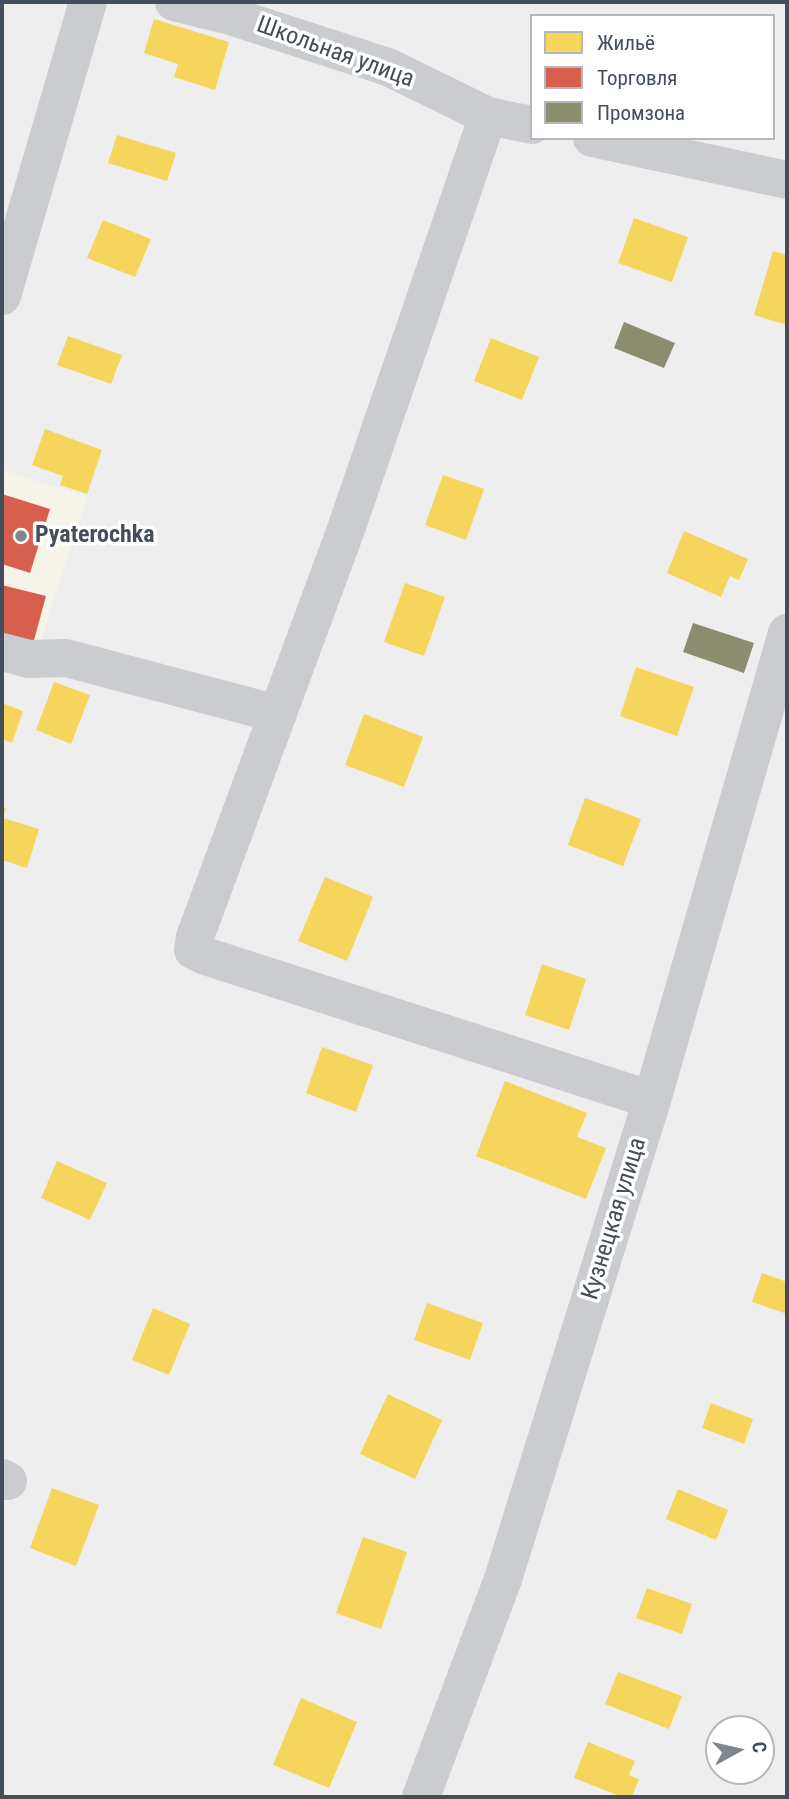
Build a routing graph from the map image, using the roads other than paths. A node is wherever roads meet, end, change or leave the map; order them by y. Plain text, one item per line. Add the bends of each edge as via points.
1 (88, 2) edge
2 (174, 2) edge
3 (488, 116) junction
4 (530, 125) edge
5 (601, 140) edge
6 (787, 180) edge
7 (2, 296) edge
8 (787, 633) edge
9 (2, 652) edge
10 (278, 714) junction
11 (652, 1100) junction
12 (421, 1797) edge

1 - 7 street
2 - 3 street, Школьная улица via 388,67
3 - 4 street, Школьная улица
3 - 10 street
5 - 6 street
8 - 11 street, Кузнецкая улица
9 - 10 street via 29,659 66,658
10 - 11 street via 193,950
11 - 12 street, Кузнецкая улица via 503,1579

